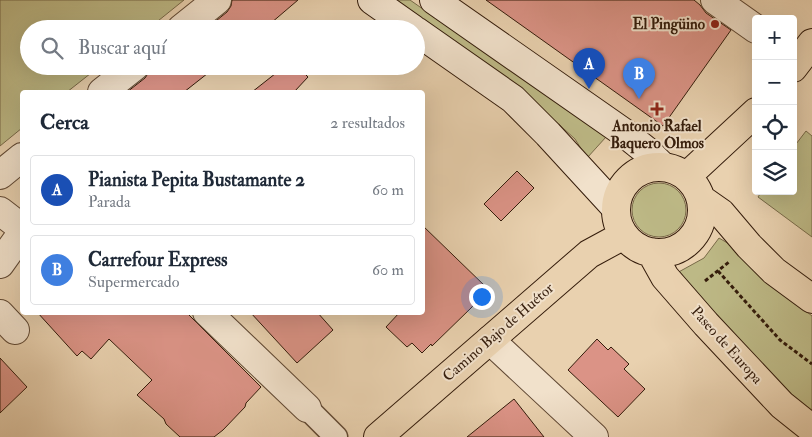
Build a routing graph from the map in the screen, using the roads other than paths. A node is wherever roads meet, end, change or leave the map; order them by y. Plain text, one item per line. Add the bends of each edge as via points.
1 (217, 0) edge
2 (372, 0) edge
3 (715, 0) edge
4 (439, 1) edge
5 (192, 20) edge
6 (400, 20) edge
7 (752, 26) edge
8 (425, 37) edge
9 (124, 75) edge
10 (105, 90) edge
11 (752, 116) edge
12 (20, 159) edge
13 (662, 166) junction
14 (0, 176) edge
15 (687, 176) junction
16 (701, 200) junction
17 (616, 208) junction
18 (0, 210) edge
19 (20, 226) edge
20 (624, 235) junction
21 (20, 236) edge
22 (651, 252) junction
23 (0, 264) edge
24 (812, 299) edge
25 (210, 315) edge
26 (490, 340) junction
27 (307, 408) joint
28 (812, 428) edge
29 (336, 437) edge
30 (378, 437) edge
31 (594, 437) edge

1 - 5 main road
2 - 6 main road
3 - 7 main road
4 - 13 main road via 623,132
8 - 17 main road via 513,99
9 - 10 main road
11 - 15 main road
12 - 14 main road
13 - 15 main road
13 - 17 main road via 645,168 630,177 620,191
15 - 16 main road
16 - 22 main road via 703,209 699,228 687,243 670,252
16 - 24 main road via 720,213 774,271
17 - 20 main road via 616,218
18 - 19 main road
20 - 22 main road via 640,249
20 - 26 main road, Camino Bajo de Huétor via 589,254
21 - 23 main road
22 - 28 main road, Paseo de Europa via 666,277 706,324 782,405
25 - 27 main road
26 - 30 main road, Camino Bajo de Huétor
26 - 31 main road
27 - 29 street

